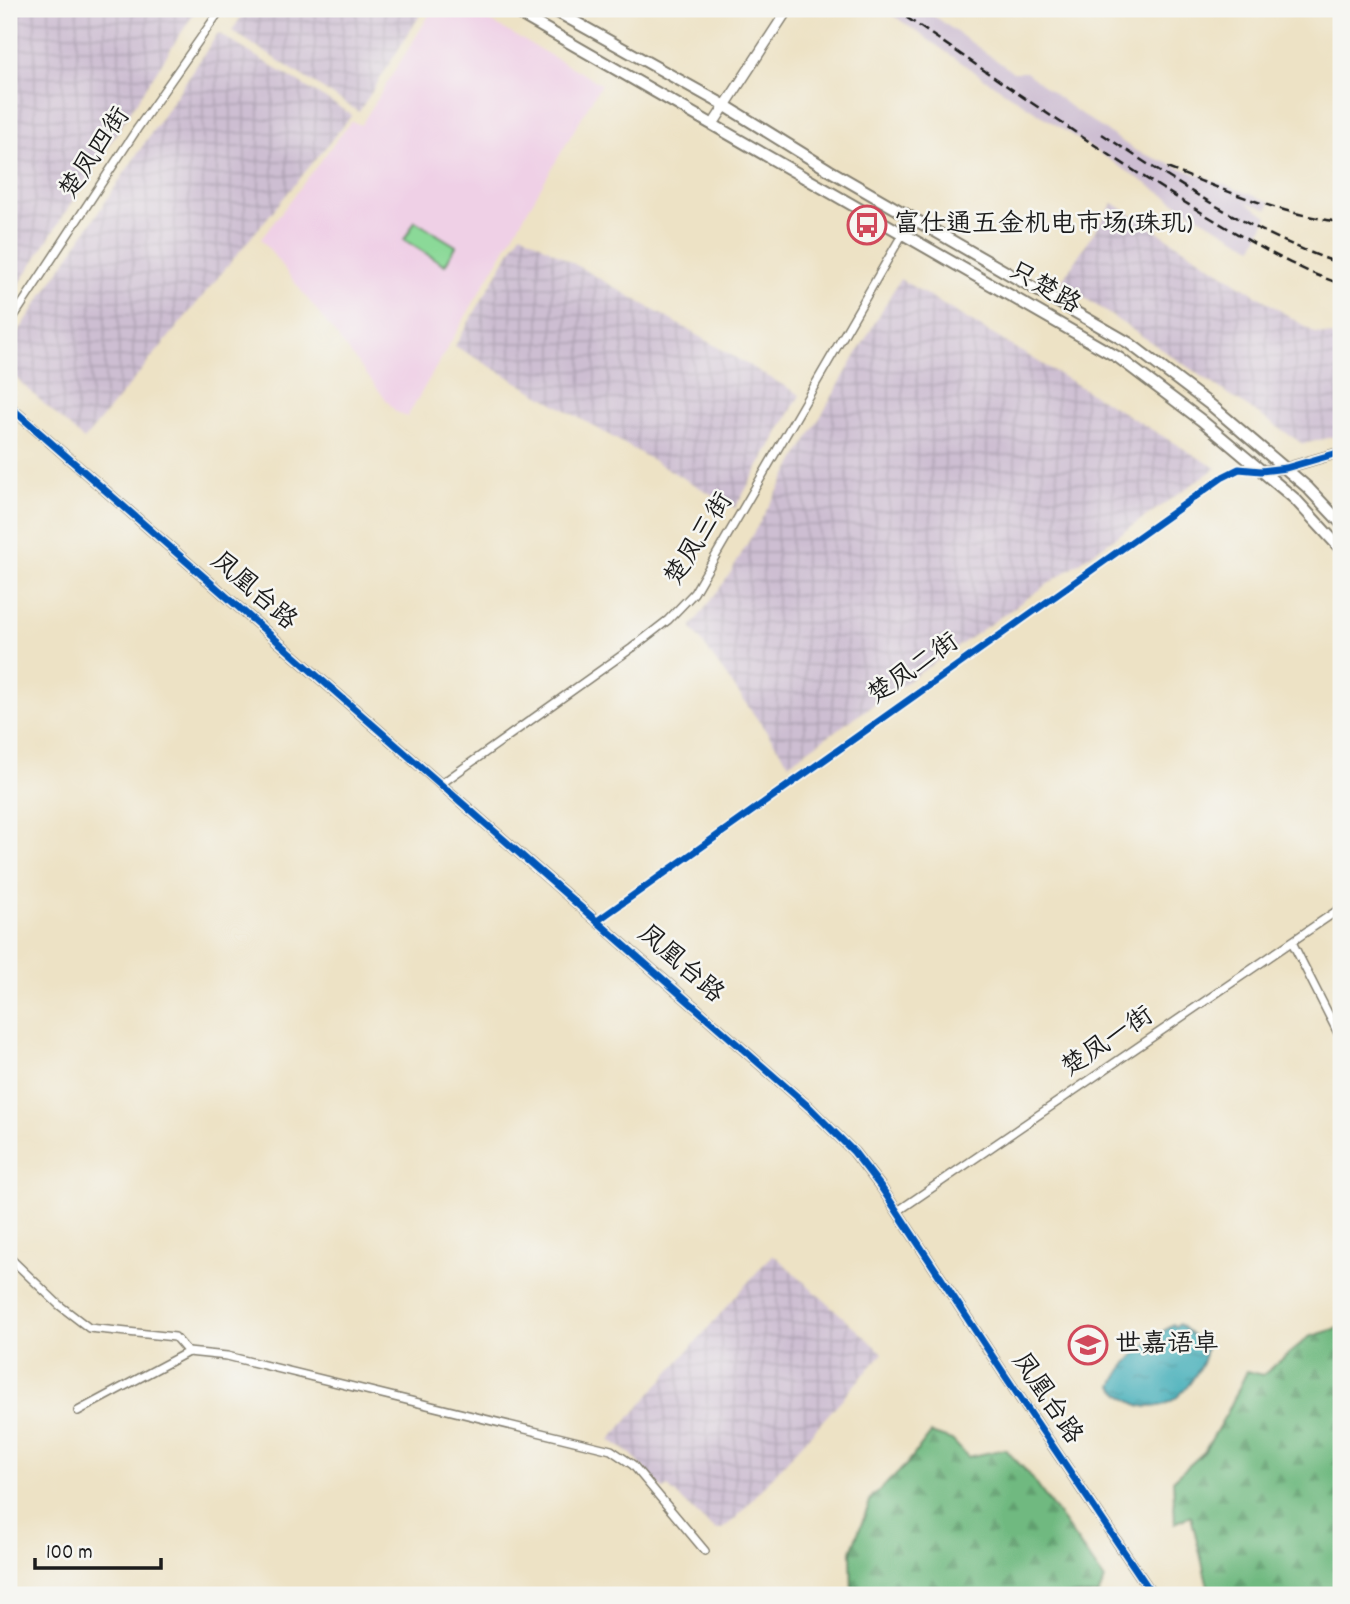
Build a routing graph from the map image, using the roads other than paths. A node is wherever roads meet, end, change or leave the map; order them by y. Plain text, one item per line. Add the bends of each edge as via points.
1 (221, 9) edge
2 (511, 9) edge
3 (552, 9) edge
4 (789, 9) edge
5 (724, 105) junction
6 (713, 124) junction
7 (902, 235) junction
8 (9, 324) edge
9 (9, 406) edge
10 (1341, 452) edge
11 (1286, 468) junction
12 (1261, 471) junction
13 (1341, 523) edge
14 (1341, 549) edge
15 (441, 784) junction
16 (1341, 908) edge
17 (597, 921) junction
18 (1292, 942) junction
19 (1341, 1039) edge
20 (898, 1211) junction
21 (9, 1257) edge
22 (188, 1352) junction
23 (78, 1411) dead end
24 (705, 1551) dead end
25 (1153, 1595) edge

1 - 8 street, 楚凤四街
2 - 6 main road, 只楚路
3 - 5 main road, 只楚路
4 - 5 street
5 - 6 street
5 - 11 main road, 只楚路 via 1129,343
6 - 7 main road, 只楚路
7 - 12 main road, 只楚路 via 1119,358
7 - 15 street, 楚凤三街 via 694,593 632,648
9 - 15 street, 凤凰台路
10 - 11 street
11 - 12 street
11 - 13 main road, 只楚路
12 - 14 main road, 只楚路 via 1295,499
12 - 17 street, 楚凤二街 via 1239,469 1223,477
15 - 17 street, 凤凰台路
16 - 18 street, 楚凤一街
17 - 20 street, 凤凰台路 via 810,1108 854,1152
18 - 19 street
18 - 20 street, 楚凤一街
20 - 25 street, 凤凰台路
21 - 22 street via 89,1328 175,1337
22 - 23 street
22 - 24 street via 227,1356 611,1450 634,1465

